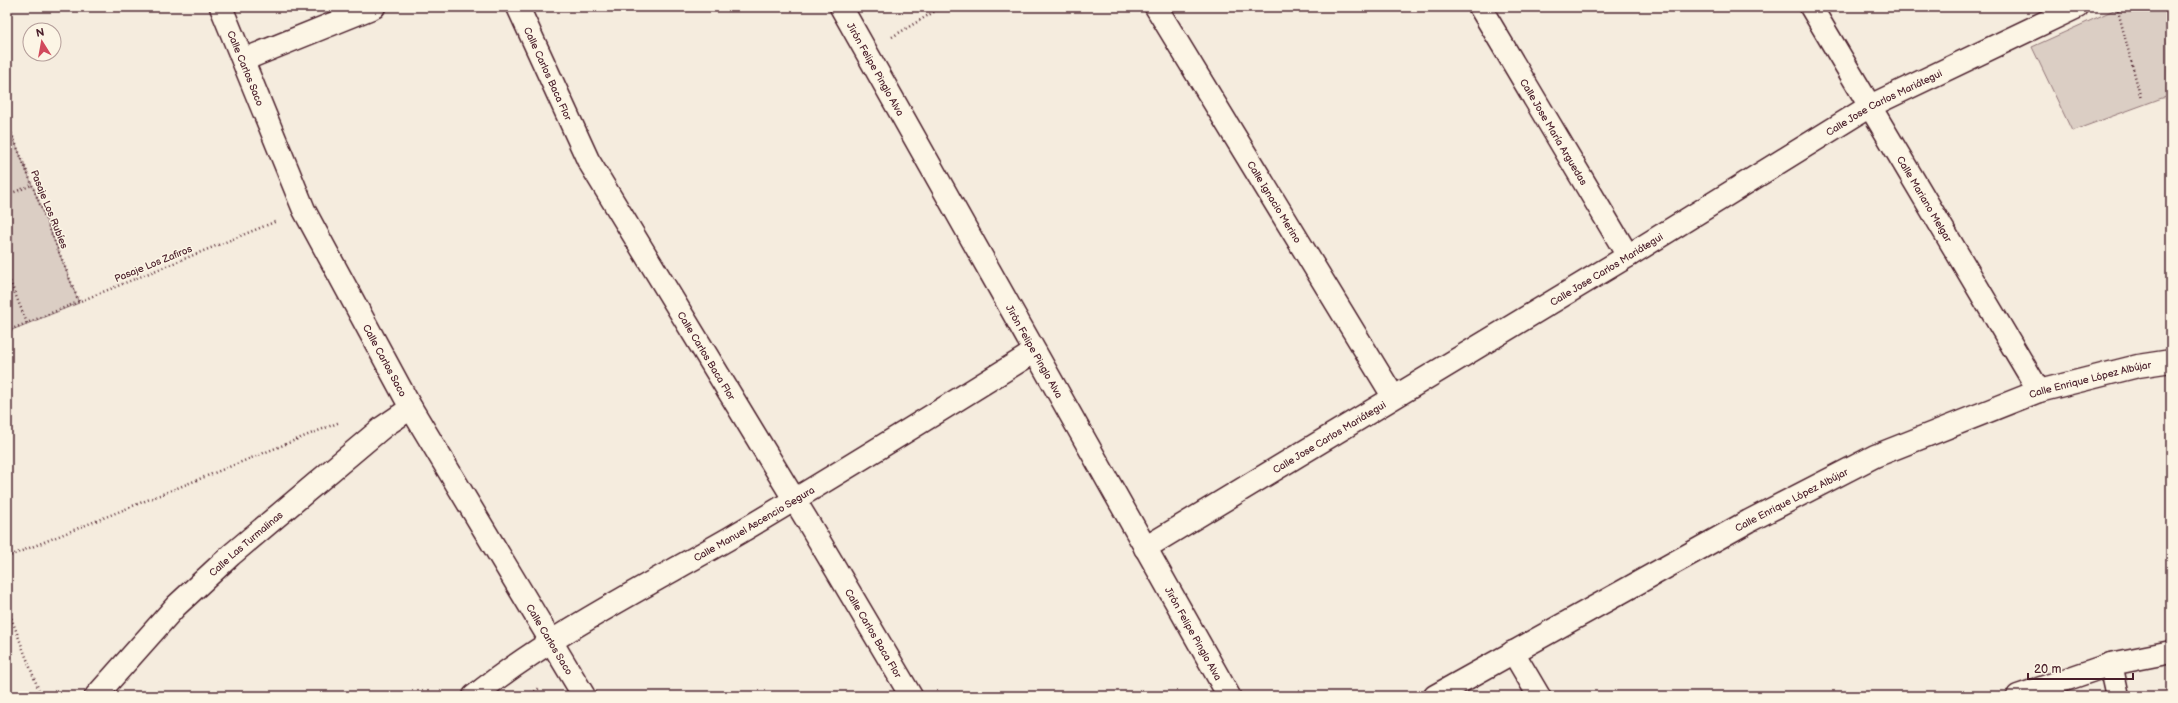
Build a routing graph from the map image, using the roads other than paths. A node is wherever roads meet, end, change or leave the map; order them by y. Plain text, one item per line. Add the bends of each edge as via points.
1 (221, 7) edge
2 (374, 7) edge
3 (518, 7) edge
4 (840, 7) edge
5 (1156, 7) edge
6 (1480, 7) edge
7 (1811, 7) edge
8 (2077, 7) edge
9 (243, 60) junction
10 (1870, 106) junction
11 (1628, 256) junction
12 (1034, 352) junction
13 (2171, 361) edge
14 (2039, 391) junction
15 (1393, 396) junction
16 (411, 408) junction
17 (795, 500) junction
18 (1145, 548) junction
19 (551, 642) junction
20 (1513, 652) junction
21 (2171, 652) edge
22 (2111, 664) junction
23 (96, 696) edge
24 (474, 696) edge
25 (584, 696) edge
26 (911, 696) edge
27 (1229, 696) edge
28 (1435, 696) edge
29 (1539, 696) edge
30 (2018, 696) edge
31 (2118, 696) edge

1 - 9 street, Calle Carlos Saco
2 - 9 street
3 - 17 street, Calle Carlos Baca Flor via 588,160
4 - 12 street, Jirón Felipe Pinglo Alva
5 - 15 street, Calle Ignacio Merino
6 - 11 street, Calle Jose María Arguedas
7 - 10 street, Calle Mariano Melgar
8 - 10 street, Calle Jose Carlos Mariátegui
9 - 16 street, Calle Carlos Saco via 304,210
10 - 11 street, Calle Jose Carlos Mariátegui
10 - 14 street, Calle Mariano Melgar
11 - 15 street, Calle Jose Carlos Mariátegui
12 - 17 street, Calle Manuel Ascencio Segura
12 - 18 street, Jirón Felipe Pinglo Alva
13 - 14 street, Calle Enrique López Albújar via 2138,366
14 - 20 street, Calle Enrique López Albújar via 1874,456 1749,521
15 - 18 street, Calle Jose Carlos Mariátegui
16 - 19 street, Calle Carlos Saco
16 - 23 street, Calle Las Turmalinas via 382,427 226,560 176,606
17 - 19 street, Calle Manuel Ascencio Segura
17 - 26 street, Calle Carlos Baca Flor
18 - 27 street, Jirón Felipe Pinglo Alva
19 - 24 street, Calle Manuel Ascencio Segura via 496,678
19 - 25 street, Calle Carlos Saco
20 - 28 street, Calle Enrique López Albújar
20 - 29 street
21 - 22 street
22 - 30 street
22 - 31 street

